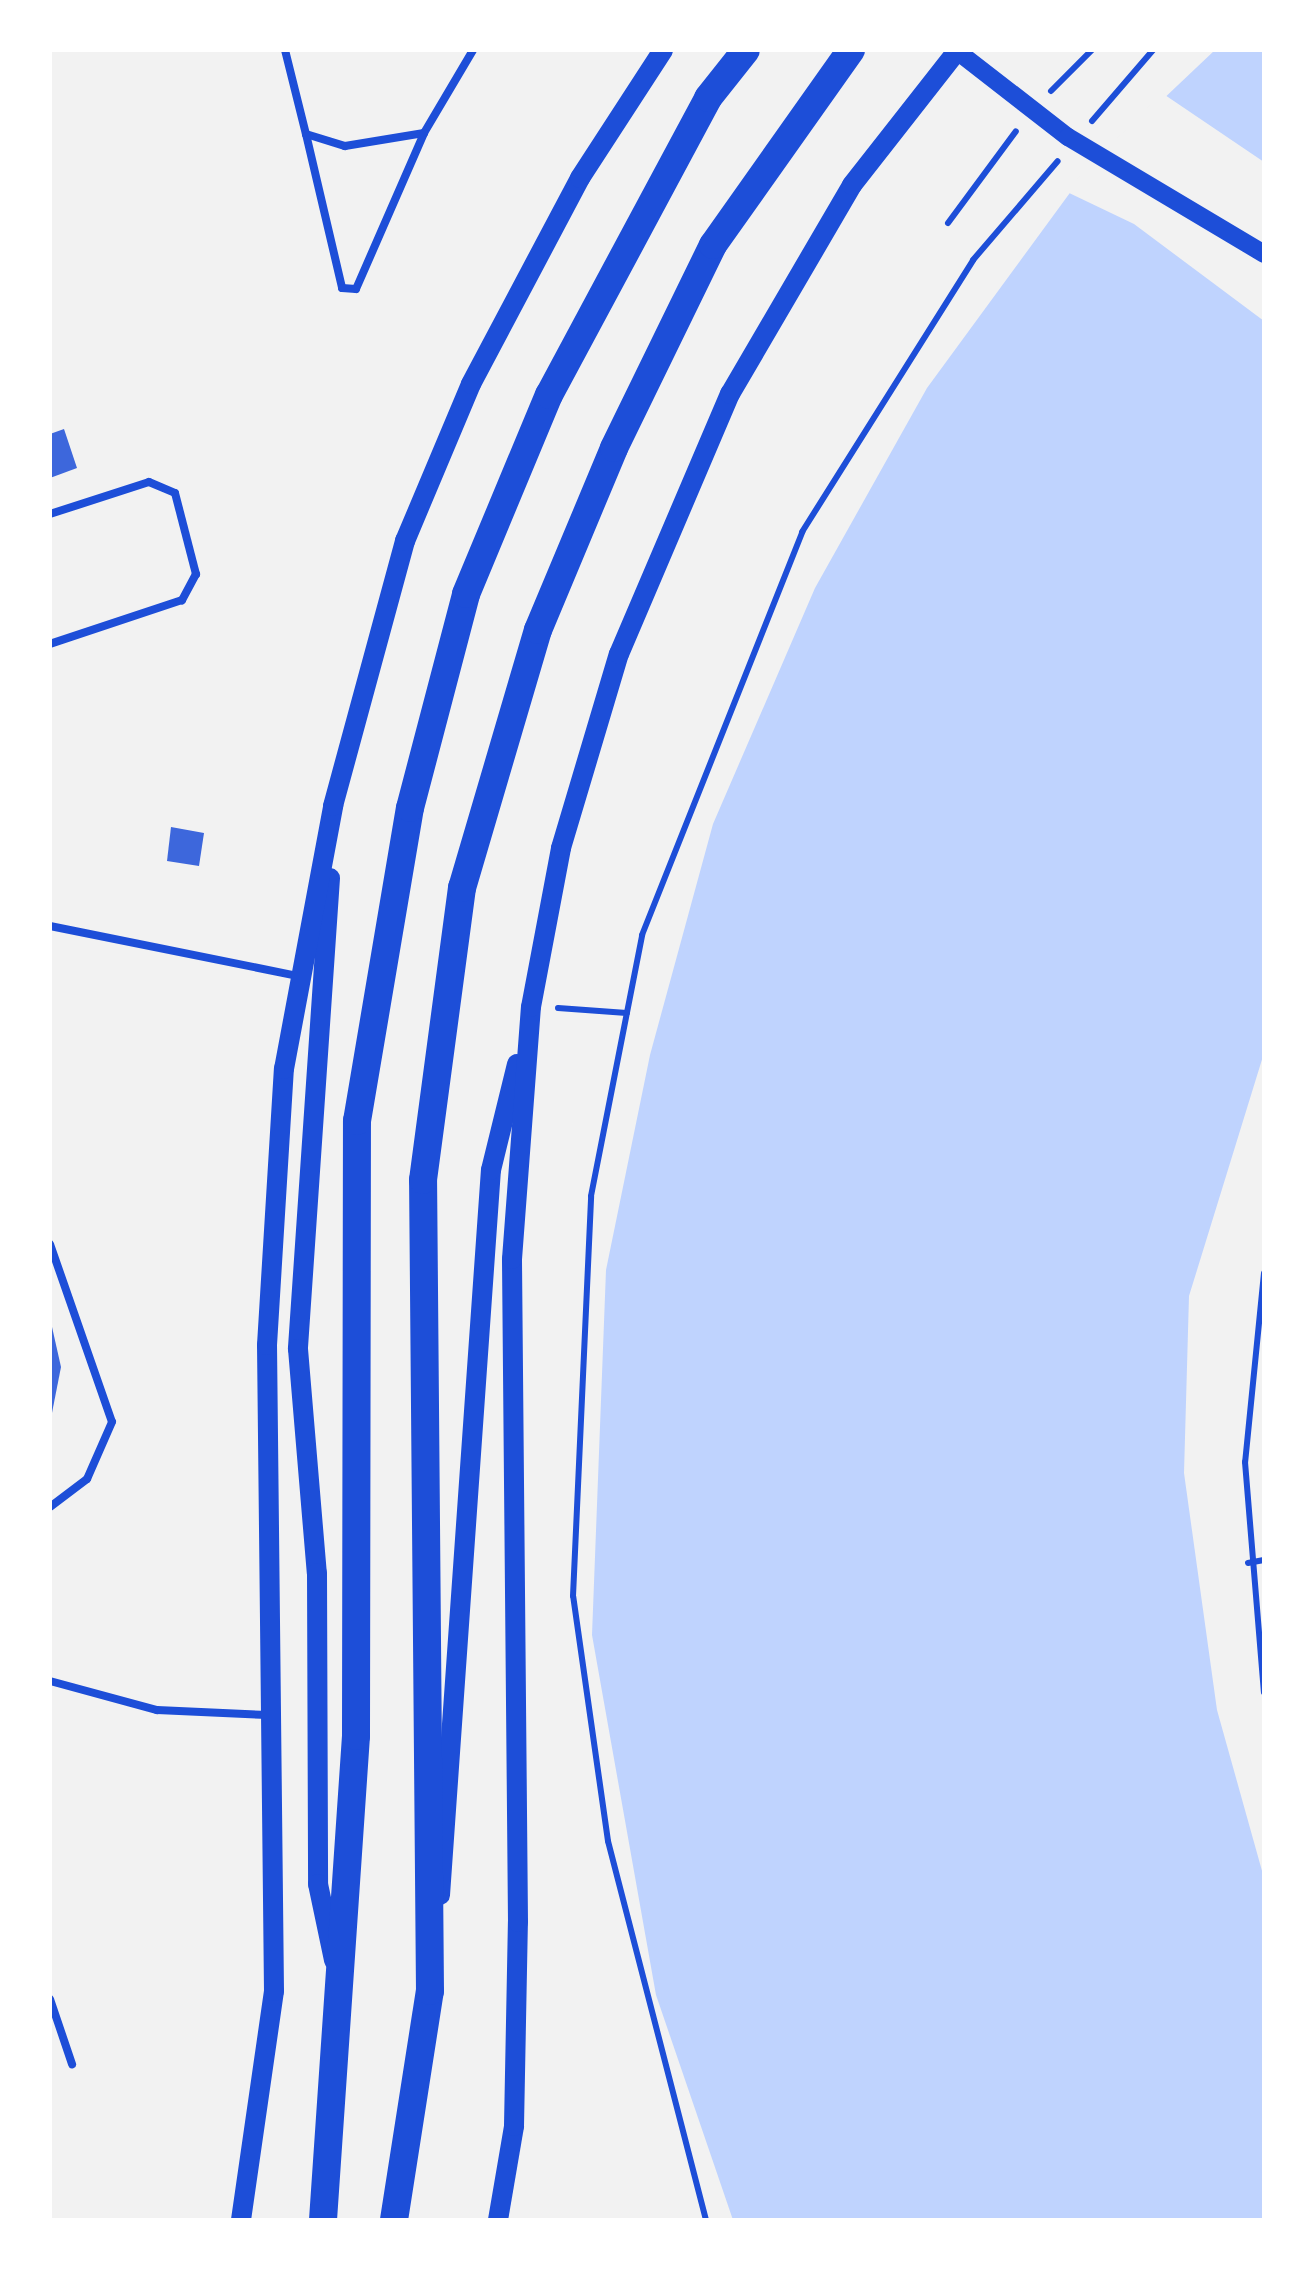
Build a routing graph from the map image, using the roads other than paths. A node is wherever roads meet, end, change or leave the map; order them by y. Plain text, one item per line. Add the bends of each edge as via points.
1 (284, 50) edge
2 (473, 50) edge
3 (663, 50) edge
4 (746, 50) edge
5 (850, 50) edge
6 (958, 50) edge
7 (424, 133) junction
8 (306, 134) junction
9 (1264, 254) edge
10 (50, 514) edge
11 (50, 644) edge
12 (334, 806) junction
13 (50, 926) edge
14 (302, 977) junction
15 (531, 1006) junction
16 (50, 1244) edge
17 (50, 1506) edge
18 (50, 1681) edge
19 (268, 1715) junction
20 (430, 1991) junction
21 (341, 1996) junction
22 (50, 1999) edge
23 (72, 2064) dead end
24 (242, 2220) edge
25 (323, 2220) edge
26 (394, 2220) edge
27 (498, 2220) edge

1 - 8 lane
2 - 7 lane
3 - 12 main road via 580,178 470,384 405,541
4 - 21 highway via 708,98 550,395 466,594 410,808 357,1120 356,1736
5 - 20 highway via 714,244 614,448 538,630 462,888 423,1180
6 - 9 street via 1066,146
6 - 15 main road via 852,184 730,394 619,654 561,848
7 - 8 lane via 345,146
7 - 8 lane via 356,288 342,288
10 - 11 lane via 150,482 174,493 196,574 182,600
12 - 14 main road
12 - 21 main road via 298,1349 317,1573 318,1884
13 - 14 lane
14 - 19 main road via 284,1069 267,1345
15 - 20 main road via 491,1170 464,1470 461,1678
15 - 27 main road via 512,1259 514,2126
16 - 17 lane via 112,1422 87,1479
18 - 19 lane via 157,1710
19 - 24 main road via 274,1991
20 - 26 highway
21 - 25 highway
22 - 23 lane

